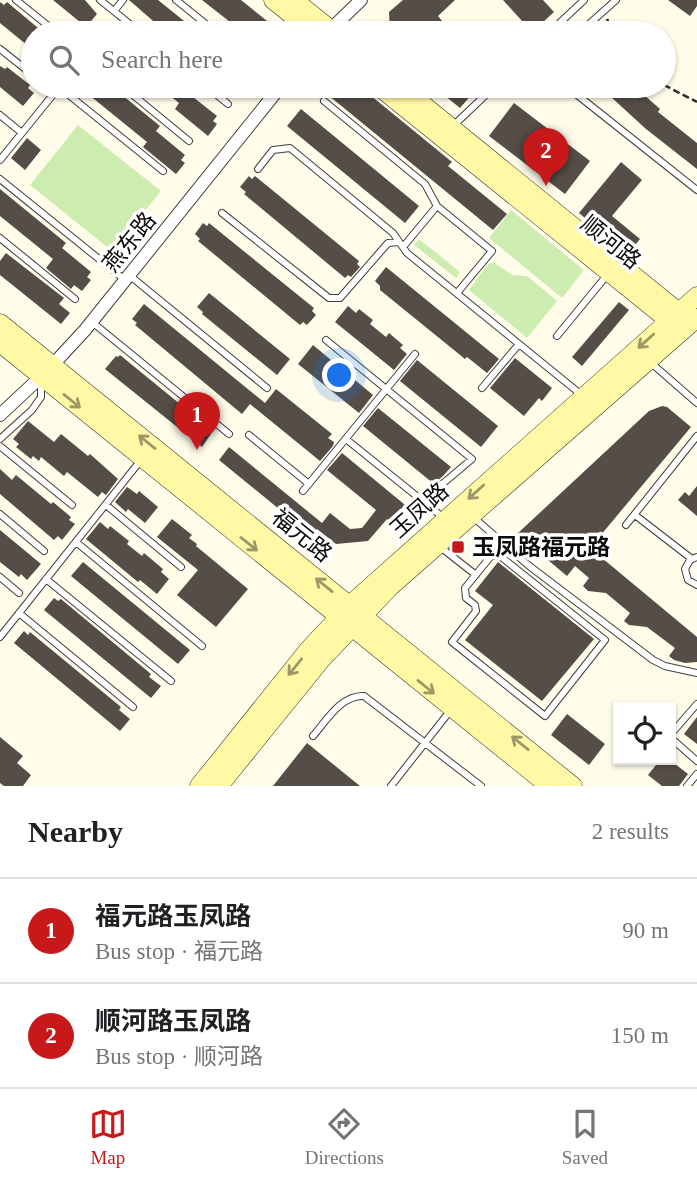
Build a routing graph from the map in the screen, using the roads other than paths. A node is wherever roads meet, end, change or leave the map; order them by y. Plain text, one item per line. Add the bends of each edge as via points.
1 (16, 0) edge
2 (100, 0) edge
3 (123, 0) edge
4 (176, 0) edge
5 (273, 0) edge
6 (295, 0) edge
7 (361, 0) edge
8 (584, 0) edge
9 (616, 0) edge
10 (114, 11) junction
11 (42, 21) edge
12 (126, 21) edge
13 (202, 21) edge
14 (308, 21) edge
15 (316, 21) edge
16 (339, 21) edge
17 (562, 21) edge
18 (592, 21) edge
19 (0, 49) edge
20 (21, 66) edge
21 (50, 98) edge
22 (71, 98) edge
23 (137, 98) edge
24 (221, 98) edge
25 (271, 98) edge
26 (393, 98) edge
27 (415, 98) edge
28 (482, 98) edge
29 (581, 98) edge
30 (324, 101) dead end
31 (228, 104) dead end
32 (0, 115) edge
33 (451, 127) junction
34 (22, 133) junction
35 (190, 141) dead end
36 (0, 160) edge
37 (258, 169) dead end
38 (163, 171) dead end
39 (0, 179) edge
40 (697, 190) edge
41 (437, 206) junction
42 (222, 213) dead end
43 (0, 238) edge
44 (401, 244) junction
45 (609, 272) junction
46 (127, 277) junction
47 (457, 293) junction
48 (697, 296) edge
49 (75, 299) dead end
50 (92, 321) junction
51 (684, 321) edge
52 (0, 323) edge
53 (557, 336) dead end
54 (326, 340) dead end
55 (0, 343) edge
56 (519, 344) junction
57 (415, 354) dead end
58 (648, 361) junction
59 (47, 371) junction
60 (267, 388) dead end
61 (482, 388) dead end
62 (387, 389) junction
63 (584, 397) junction
64 (697, 403) edge
65 (0, 415) edge
66 (229, 434) dead end
67 (248, 435) dead end
68 (697, 436) edge
69 (0, 439) edge
70 (346, 439) junction
71 (0, 446) edge
72 (143, 458) junction
73 (309, 484) junction
74 (303, 491) dead end
75 (422, 501) junction
76 (72, 505) dead end
77 (106, 505) junction
78 (0, 514) edge
79 (635, 515) junction
80 (471, 516) junction
81 (445, 519) junction
82 (626, 525) dead end
83 (76, 542) junction
84 (438, 545) junction
85 (44, 551) dead end
86 (694, 558) edge
87 (181, 567) dead end
88 (476, 575) junction
89 (0, 577) edge
90 (46, 579) junction
91 (697, 586) edge
92 (19, 593) dead end
93 (19, 613) junction
94 (351, 616) junction
95 (0, 637) edge
96 (202, 646) dead end
97 (697, 673) edge
98 (171, 681) dead end
99 (697, 704) edge
100 (133, 707) dead end
101 (453, 708) junction
102 (676, 730) edge
103 (313, 736) dead end
104 (676, 741) edge
105 (426, 742) junction
106 (697, 761) edge
107 (697, 774) edge
108 (199, 786) edge
109 (219, 786) edge
110 (391, 786) edge
111 (481, 786) edge
112 (549, 786) edge
113 (573, 786) edge
114 (687, 786) edge

1 - 11 lane
2 - 10 lane
3 - 10 lane
4 - 13 lane
5 - 14 street
6 - 15 street
7 - 16 street
8 - 17 lane
9 - 18 lane
10 - 12 lane
19 - 20 lane
21 - 34 lane
22 - 38 lane
23 - 35 lane
24 - 31 lane
25 - 46 street, 燕东路
26 - 45 street, 顺河路
27 - 33 street, 顺河路
28 - 33 lane
29 - 40 lane
30 - 41 lane via 425,184
32 - 34 lane
33 - 51 street, 顺河路
34 - 36 lane
37 - 44 lane via 273,150 290,148
39 - 46 lane
41 - 44 lane
41 - 47 lane via 492,251
42 - 44 lane via 329,298 340,298 388,243
43 - 49 lane
44 - 47 lane
45 - 51 street, 顺河路
45 - 53 lane
46 - 50 street, 燕东路
46 - 60 lane
47 - 56 lane
48 - 51 street, 玉凤路
50 - 59 street, 燕东路
50 - 66 lane
51 - 58 street, 玉凤路
51 -> 63 street, 玉凤路
52 - 59 street, 福元路
54 - 62 lane
55 - 59 street, 福元路
56 - 61 lane
56 - 63 lane
57 - 62 lane
58 - 64 lane
58 - 80 street, 玉凤路
59 - 65 street, 燕东路
59 - 69 lane via 41,397
59 -> 72 street, 福元路
94 -> 59 street, 福元路
62 - 70 lane
62 - 75 lane via 472,459
63 -> 81 street, 玉凤路
67 - 73 lane
68 - 79 lane
70 - 73 lane
70 - 75 lane
71 - 76 lane
72 - 77 lane
72 -> 94 street, 福元路
73 - 74 lane
75 - 81 lane
77 - 83 lane
77 - 87 lane
78 - 85 lane
79 - 82 lane
79 - 86 lane
80 - 84 street, 玉凤路
80 - 97 lane via 653,660
81 - 94 street, 玉凤路
83 - 90 lane
83 - 96 lane
84 - 88 lane
84 - 94 street, 玉凤路
86 - 91 lane via 685,575
88 - 88 lane via 491,556 500,556 605,640 545,716 452,642 476,611 465,588
89 - 92 lane
90 - 93 lane
90 - 98 lane
93 - 95 lane
93 - 100 lane
94 -> 101 street, 福元路
94 -> 108 street, 玉凤路 via 310,649
94 - 109 street, 玉凤路
113 -> 94 street, 福元路
99 - 102 lane
101 - 105 lane
101 - 112 street, 福元路
103 - 105 lane via 343,702 356,695 364,696
104 - 106 lane
105 - 110 lane
105 - 111 lane
107 - 114 lane

